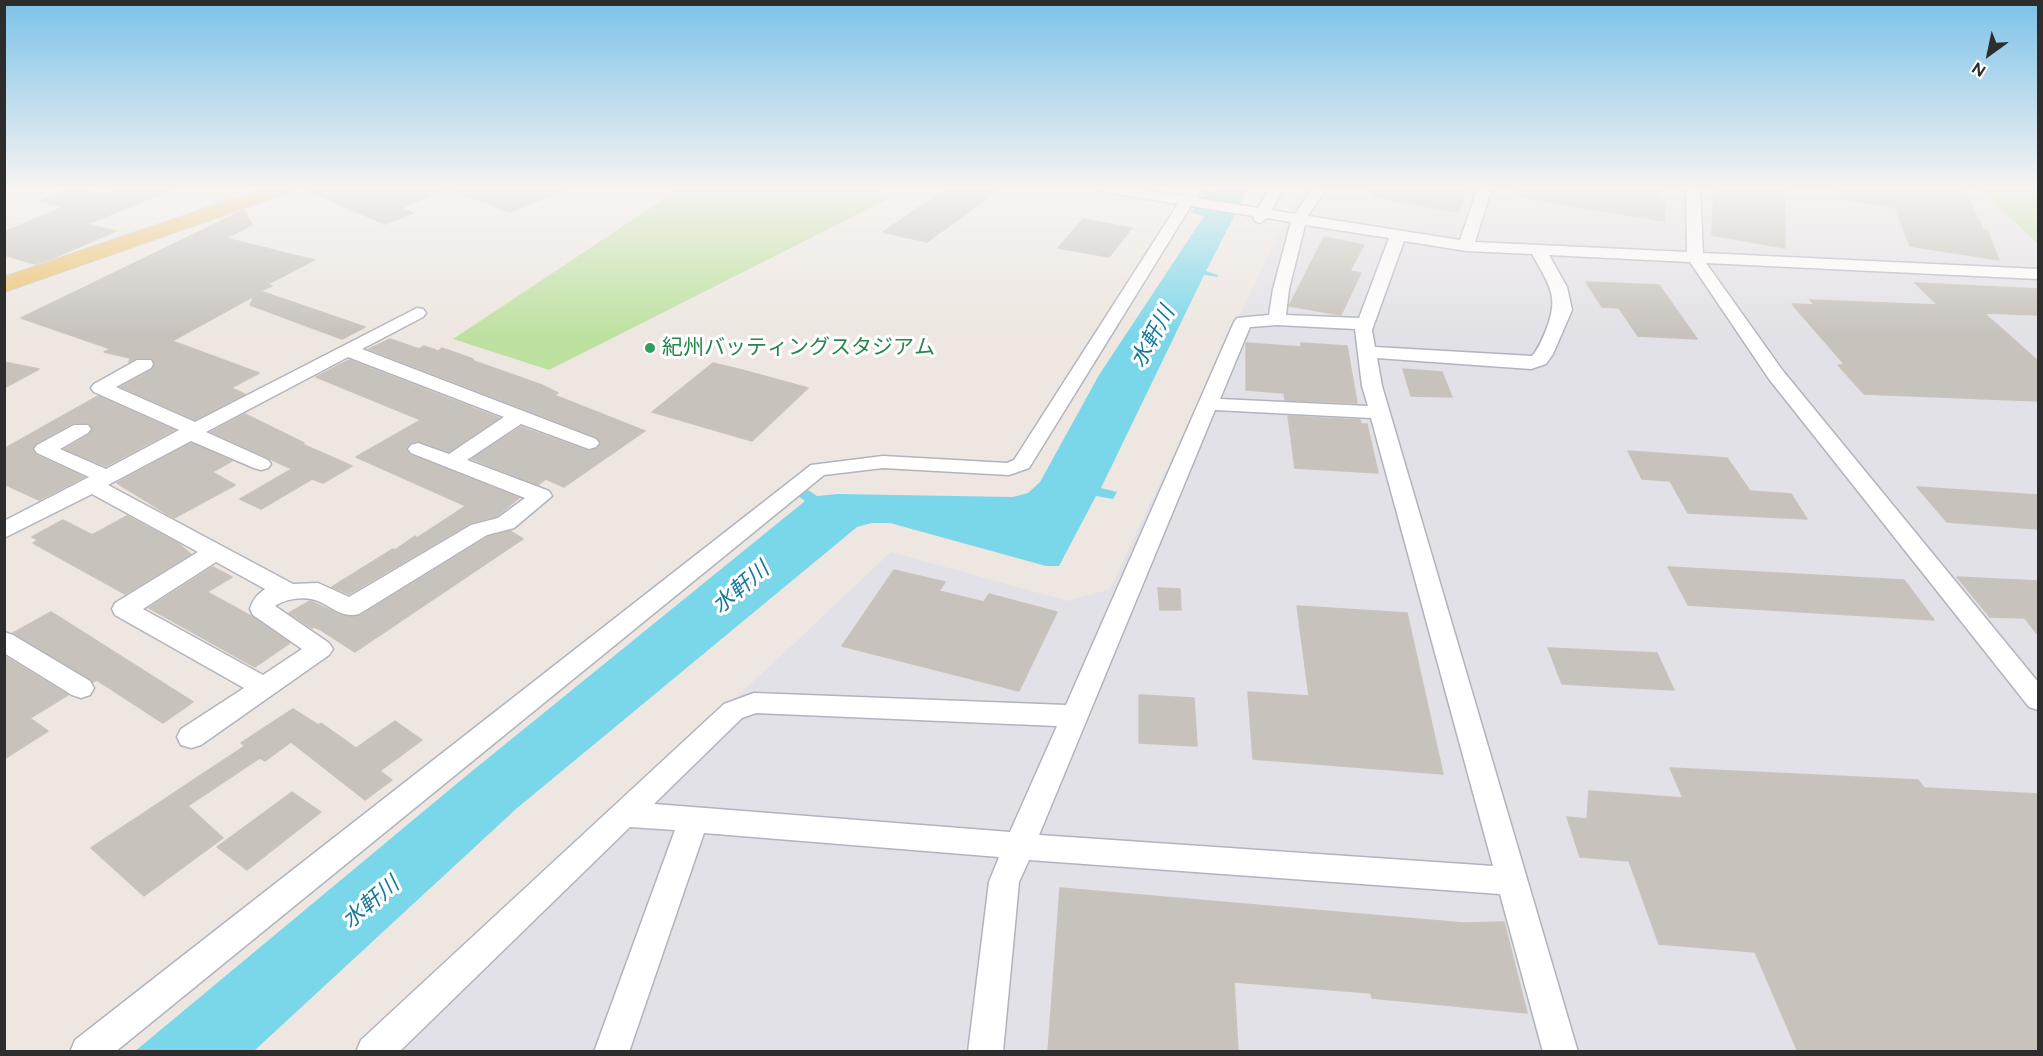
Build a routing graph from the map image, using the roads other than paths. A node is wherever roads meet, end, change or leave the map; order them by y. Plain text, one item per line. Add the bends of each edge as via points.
1 (144, 236) edge
2 (1168, 236) edge
3 (1295, 236) edge
4 (1398, 236) edge
5 (1406, 236) edge
6 (1469, 236) edge
7 (1694, 236) edge
8 (1466, 246) junction
9 (1538, 250) junction
10 (1695, 258) junction
11 (2038, 274) edge
12 (4, 285) edge
13 (417, 313) dead end
14 (1277, 320) junction
15 (1365, 324) junction
16 (347, 350) junction
17 (1366, 352) junction
18 (144, 364) dead end
19 (1208, 404) junction
20 (1380, 413) junction
21 (520, 416) junction
22 (81, 429) dead end
23 (194, 431) junction
24 (589, 443) dead end
25 (418, 449) dead end
26 (451, 462) junction
27 (261, 464) dead end
28 (100, 481) junction
29 (4, 531) edge
30 (216, 552) junction
31 (283, 589) junction
32 (4, 641) edge
33 (264, 687) junction
34 (81, 688) dead end
35 (2038, 700) edge
36 (1075, 717) junction
37 (190, 736) dead end
38 (624, 814) junction
39 (694, 819) junction
40 (1019, 846) junction
41 (1513, 881) junction
42 (87, 1052) edge
43 (373, 1052) edge
44 (611, 1052) edge
45 (985, 1052) edge
46 (1561, 1052) edge

1 - 12 main road
2 - 42 street via 1022,464 1009,469 883,462 818,469
3 - 14 street
4 - 15 street
5 - 8 street
6 - 8 street
7 - 10 street
8 - 9 street
9 - 10 street
9 - 17 street via 1559,287 1563,310 1539,360 1531,363
10 - 11 street
10 - 35 street via 1776,375
13 - 16 street
14 - 15 street
14 - 19 street via 1243,322
15 - 17 street
16 - 21 street
16 - 23 street
17 - 20 street
18 - 23 street via 101,388
19 - 20 street
19 - 36 street
20 - 41 street
21 - 24 street
21 - 26 street
22 - 28 street via 44,449
23 - 27 street
23 - 28 street
25 - 26 street
26 - 31 street via 541,496 506,523 479,530 350,608 318,591
28 - 29 street
28 - 30 street
30 - 31 street
30 - 33 street via 124,609
31 - 33 street via 264,602 262,609 320,649
32 - 34 street
33 - 37 street
36 - 38 street via 754,703 733,711
36 - 40 street
38 - 39 street
38 - 43 street
39 - 40 street
39 - 44 street
40 - 41 street
40 - 45 street via 1004,882
41 - 46 street

